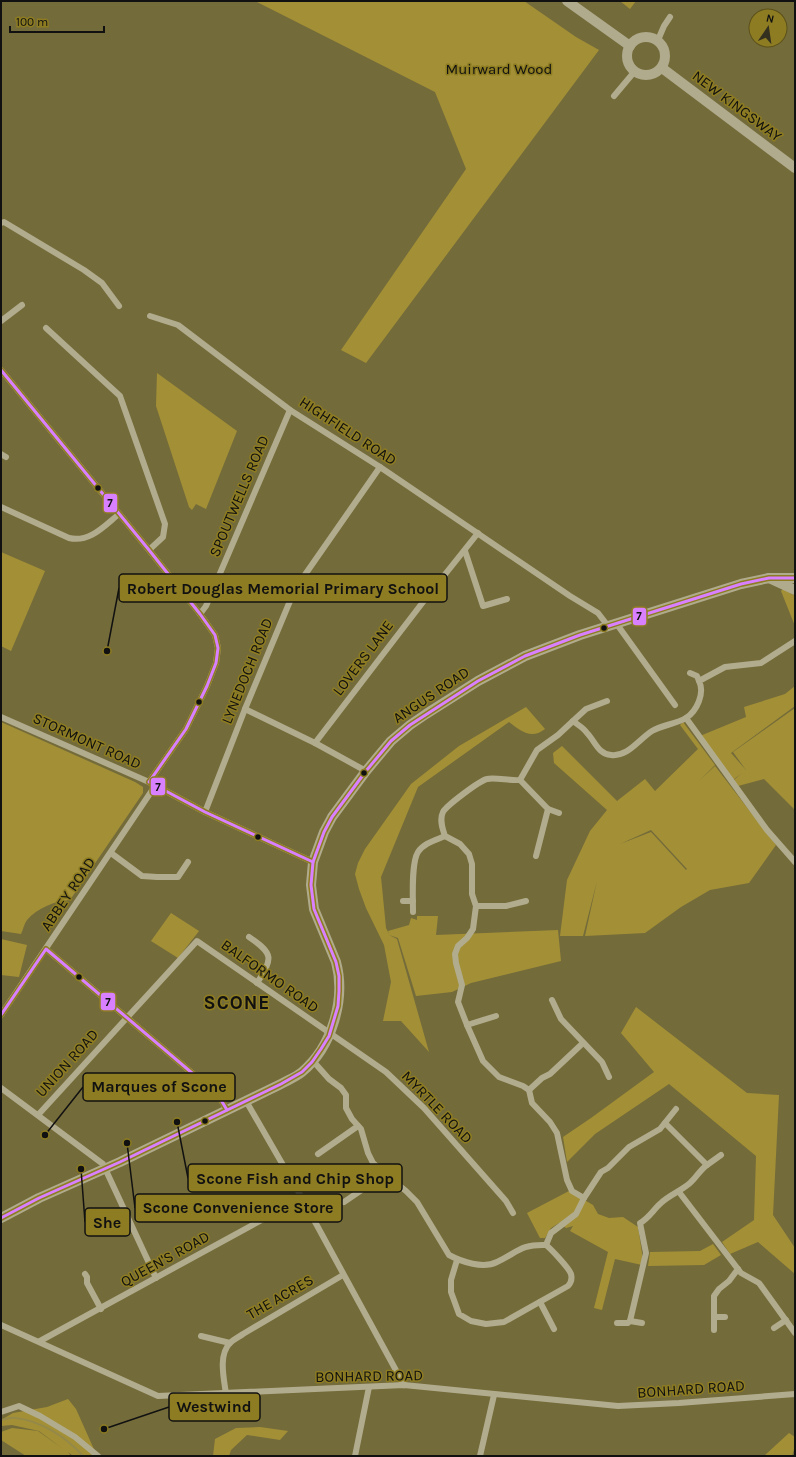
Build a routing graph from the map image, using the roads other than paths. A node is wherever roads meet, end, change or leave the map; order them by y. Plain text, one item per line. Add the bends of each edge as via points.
1 (567, 1) edge
2 (670, 17) dead end
3 (658, 40) junction
4 (630, 46) junction
5 (662, 68) junction
6 (635, 71) junction
7 (614, 96) dead end
8 (795, 168) edge
9 (1, 223) edge
10 (22, 305) dead end
11 (119, 306) dead end
12 (150, 316) dead end
13 (1, 321) edge
14 (46, 328) dead end
15 (1, 370) edge
16 (290, 410) junction
17 (380, 467) junction
18 (1, 507) edge
19 (119, 514) junction
20 (478, 533) junction
21 (149, 550) junction
22 (465, 550) junction
23 (769, 578) junction
24 (795, 578) edge
25 (795, 583) edge
26 (795, 589) edge
27 (507, 599) dead end
28 (200, 614) junction
29 (612, 625) junction
30 (795, 641) edge
31 (690, 673) dead end
32 (699, 681) junction
33 (607, 701) dead end
34 (675, 705) dead end
35 (245, 710) junction
36 (1, 717) edge
37 (686, 718) junction
38 (573, 721) junction
39 (315, 743) junction
40 (366, 771) junction
41 (520, 780) junction
42 (149, 782) junction
43 (155, 786) junction
44 (548, 809) junction
45 (205, 812) junction
46 (559, 813) dead end
47 (445, 836) junction
48 (111, 852) junction
49 (536, 856) dead end
50 (188, 862) dead end
51 (313, 862) junction
52 (795, 862) edge
53 (403, 901) dead end
54 (413, 901) junction
55 (526, 901) dead end
56 (476, 906) junction
57 (413, 912) dead end
58 (249, 937) dead end
59 (197, 941) joint
60 (46, 949) junction
61 (257, 983) junction
62 (552, 1000) dead end
63 (1, 1015) edge
64 (496, 1016) dead end
65 (126, 1018) junction
66 (467, 1026) junction
67 (330, 1033) junction
68 (583, 1043) junction
69 (312, 1061) junction
70 (609, 1077) dead end
71 (1, 1088) edge
72 (529, 1090) junction
73 (246, 1101) junction
74 (676, 1109) dead end
75 (227, 1110) junction
76 (38, 1115) junction
77 (665, 1123) junction
78 (358, 1126) junction
79 (318, 1154) dead end
80 (721, 1156) dead end
81 (707, 1165) junction
82 (105, 1169) junction
83 (385, 1174) junction
84 (679, 1192) junction
85 (302, 1198) junction
86 (584, 1198) junction
87 (344, 1202) dead end
88 (513, 1213) dead end
89 (1, 1218) edge
90 (546, 1245) junction
91 (457, 1260) junction
92 (738, 1269) junction
93 (85, 1274) dead end
94 (343, 1275) junction
95 (156, 1278) junction
96 (540, 1302) junction
97 (101, 1308) junction
98 (714, 1317) junction
99 (726, 1317) dead end
100 (786, 1320) junction
101 (630, 1321) junction
102 (617, 1323) dead end
103 (642, 1323) dead end
104 (3, 1326) edge
105 (774, 1328) dead end
106 (554, 1329) dead end
107 (714, 1330) dead end
108 (795, 1333) edge
109 (201, 1336) dead end
110 (40, 1341) junction
111 (230, 1343) junction
112 (404, 1386) junction
113 (369, 1387) junction
114 (226, 1394) junction
115 (795, 1394) edge
116 (494, 1395) junction
117 (1, 1412) edge
118 (98, 1456) edge
119 (355, 1456) edge
120 (480, 1456) edge

1 - 4 main road
2 - 3 street
3 - 4 main road via 652,37 639,38
3 - 5 main road via 666,56
4 - 6 main road via 628,62
5 - 6 main road via 646,75
5 - 8 main road, NEW KINGSWAY
6 - 7 street
9 - 11 street via 4,222 84,270 102,283
10 - 13 street
12 - 16 street, HIGHFIELD ROAD via 178,325
14 - 21 street via 120,396 165,524 163,537
15 - 19 street
16 - 17 street, HIGHFIELD ROAD
16 - 28 street, SPOUTWELLS ROAD via 206,606
17 - 20 street, HIGHFIELD ROAD
17 - 35 street, LYNEDOCH ROAD via 294,589
18 - 19 street via 77,540 95,533
19 - 21 street
20 - 22 street, LOVERS LANE
20 - 29 street, HIGHFIELD ROAD
21 - 28 street
22 - 27 street via 483,606
22 - 39 street, LOVERS LANE
23 - 24 main road, ANGUS ROAD
23 - 26 main road
23 - 29 main road, ANGUS ROAD via 741,584
25 - 26 main road
28 - 42 street via 215,636 218,648 216,663 186,729
29 - 34 street, HIGHFIELD ROAD
29 - 40 main road, ANGUS ROAD via 557,642 478,681 410,725 391,741
30 - 32 street via 761,663 725,667
31 - 32 street via 697,676
32 - 37 street via 702,686 701,697
33 - 38 street via 586,709
35 - 39 street
35 - 45 street, LYNEDOCH ROAD
36 - 42 street, STORMONT ROAD
37 - 38 street via 658,728 620,755 603,752 587,732
37 - 52 street via 767,830
38 - 41 street via 537,750
39 - 40 street
40 - 51 main road, ANGUS ROAD via 332,817
41 - 44 street
41 - 47 street via 488,778 478,782 442,812
42 - 43 street, STORMONT ROAD
43 - 45 street, STORMONT ROAD
43 - 48 street, ABBEY ROAD
44 - 46 street
44 - 49 street
45 - 51 street, STORMONT ROAD
47 - 54 street via 426,844 418,851 414,860
47 - 56 street via 460,844 469,854 472,864 472,894
48 - 50 street via 142,876 178,877
48 - 60 street, ABBEY ROAD
51 - 67 main road, ANGUS ROAD via 314,909 336,962 339,981 338,1003
53 - 54 street
54 - 57 street
55 - 56 street via 506,906
56 - 66 street via 473,929 458,946 455,954 462,985 458,1002
58 - 61 street via 265,949 269,957 266,970
59 - 61 street, BALFORMO ROAD
59 - 65 street, UNION ROAD
60 - 63 street, ABBEY ROAD
60 - 65 street
61 - 67 street, BALFORMO ROAD
62 - 68 street via 561,1019
64 - 66 street
65 - 75 street via 218,1096
65 - 76 street, UNION ROAD
66 - 72 street via 483,1061 499,1077
67 - 69 main road, ANGUS ROAD
67 - 88 street, MYRTLE ROAD via 386,1072 424,1108 506,1201
68 - 70 street via 602,1062
68 - 72 street
69 - 73 main road, ANGUS ROAD via 295,1076
69 - 78 street via 329,1079 342,1088 346,1095 346,1108
71 - 76 street
72 - 86 street via 532,1103 557,1133 567,1180 572,1191
73 - 75 main road, ANGUS ROAD
73 - 85 street
74 - 77 street
75 - 82 main road, ANGUS ROAD
76 - 82 street via 103,1164
77 - 81 street
77 - 86 street via 629,1147 601,1172
78 - 79 street
78 - 83 street via 373,1162
80 - 81 street
81 - 84 street
82 - 89 main road, ANGUS ROAD
82 - 95 street
83 - 87 street
83 - 91 street via 417,1202 449,1255
84 - 92 street
84 - 101 street via 666,1198 640,1223 646,1253
85 - 94 street
85 - 95 street, QUEEN'S ROAD
86 - 90 street via 576,1214 551,1233
90 - 91 street via 520,1248 496,1263 482,1265
90 - 96 street via 569,1269 572,1276 568,1286
91 - 96 street via 451,1280 451,1292 459,1314 471,1321 486,1324 504,1322
92 - 98 street via 714,1296
92 - 100 street via 740,1273 759,1283
93 - 97 street via 87,1283
94 - 111 street, THE ACRES
94 - 112 street
95 - 97 street, QUEEN'S ROAD
96 - 106 street
97 - 110 street, QUEEN'S ROAD
98 - 99 street
98 - 107 street
100 - 105 street
100 - 108 street
101 - 102 street
101 - 103 street
104 - 110 street, BONHARD ROAD
109 - 111 street
110 - 114 street, BONHARD ROAD via 158,1396
111 - 114 street via 224,1357
112 - 113 street, BONHARD ROAD
112 - 116 street, BONHARD ROAD
113 - 114 street, BONHARD ROAD
113 - 119 street
115 - 116 street, BONHARD ROAD via 618,1406
116 - 120 street
117 - 118 street via 19,1406 75,1437

